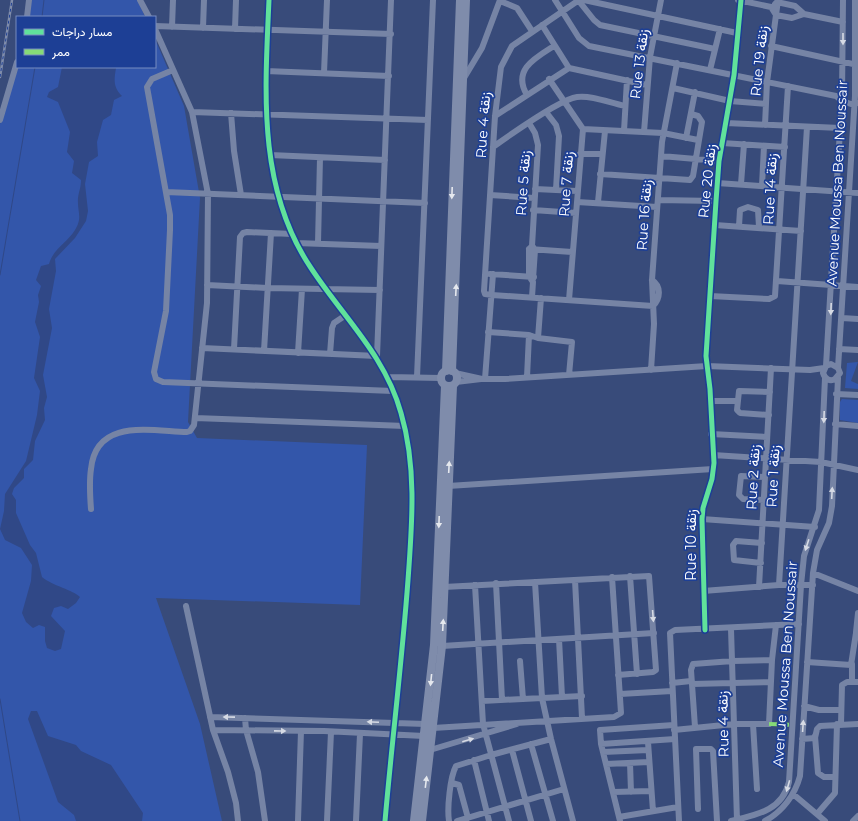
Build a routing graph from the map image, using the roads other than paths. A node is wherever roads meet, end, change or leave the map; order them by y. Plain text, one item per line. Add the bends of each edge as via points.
1 (30, 0) edge
2 (140, 0) edge
3 (173, 0) edge
4 (204, 0) edge
5 (236, 0) edge
6 (268, 0) edge
7 (326, 0) edge
8 (392, 0) edge
9 (433, 0) edge
10 (460, 0) edge
11 (466, 0) edge
12 (554, 0) edge
13 (578, 0) edge
14 (584, 0) edge
15 (661, 0) edge
16 (740, 0) edge
17 (843, 0) edge
18 (855, 0) edge
19 (500, 1) edge
20 (778, 1) edge
21 (771, 7) junction
22 (563, 12) junction
23 (804, 14) junction
24 (776, 15) junction
25 (26, 16) edge
26 (148, 16) edge
27 (658, 16) junction
28 (843, 22) junction
29 (542, 25) junction
30 (156, 27) edge
31 (172, 27) junction
32 (203, 28) junction
33 (156, 29) edge
34 (235, 29) junction
35 (267, 29) junction
36 (720, 29) junction
37 (532, 30) junction
38 (325, 32) junction
39 (737, 33) junction
40 (390, 34) junction
41 (654, 36) junction
42 (554, 46) junction
43 (771, 46) junction
44 (715, 49) junction
45 (650, 57) junction
46 (843, 60) junction
47 (677, 63) junction
48 (856, 64) edge
49 (16, 65) edge
50 (568, 68) junction
51 (173, 70) junction
52 (710, 70) junction
53 (266, 71) junction
54 (324, 74) junction
55 (734, 75) junction
56 (389, 76) junction
57 (464, 78) junction
58 (549, 79) junction
59 (627, 80) junction
60 (767, 82) junction
61 (647, 84) junction
62 (788, 86) junction
63 (672, 88) junction
64 (695, 92) junction
65 (842, 92) junction
66 (527, 95) junction
67 (836, 96) junction
68 (730, 100) junction
69 (565, 101) junction
70 (842, 101) junction
71 (856, 101) edge
72 (766, 104) junction
73 (625, 106) junction
74 (192, 112) junction
75 (546, 112) junction
76 (231, 113) junction
77 (266, 114) junction
78 (691, 114) junction
79 (495, 116) junction
80 (386, 118) junction
81 (0, 120) edge
82 (428, 120) junction
83 (529, 123) junction
84 (726, 123) junction
85 (765, 125) junction
86 (786, 126) junction
87 (808, 127) junction
88 (840, 128) junction
89 (582, 129) junction
90 (605, 130) junction
91 (624, 131) junction
92 (644, 132) junction
93 (663, 133) junction
94 (686, 138) junction
95 (698, 140) junction
96 (722, 143) junction
97 (744, 144) junction
98 (764, 146) junction
99 (493, 147) junction
100 (785, 147) junction
101 (580, 154) junction
102 (602, 154) junction
103 (270, 155) junction
104 (661, 156) junction
105 (320, 158) junction
106 (695, 159) junction
107 (385, 160) junction
108 (719, 161) junction
109 (600, 174) junction
110 (659, 178) junction
111 (717, 183) junction
112 (741, 184) junction
113 (762, 186) junction
114 (782, 187) junction
115 (535, 189) junction
116 (803, 189) junction
117 (556, 190) junction
118 (576, 191) junction
119 (166, 192) junction
120 (837, 192) junction
121 (848, 192) junction
122 (858, 193) edge
123 (208, 194) junction
124 (241, 195) junction
125 (490, 196) junction
126 (278, 197) junction
127 (534, 198) junction
128 (320, 199) junction
129 (658, 200) junction
130 (716, 201) junction
131 (382, 202) junction
132 (577, 202) junction
133 (598, 202) junction
134 (425, 203) junction
135 (657, 207) junction
136 (533, 210) junction
137 (576, 213) junction
138 (715, 225) junction
139 (739, 226) junction
140 (759, 228) junction
141 (780, 229) junction
142 (801, 230) junction
143 (271, 233) junction
144 (292, 234) junction
145 (296, 243) junction
146 (318, 243) junction
147 (381, 246) junction
148 (532, 248) junction
149 (572, 252) junction
150 (485, 274) junction
151 (494, 274) junction
152 (532, 277) junction
153 (777, 281) junction
154 (798, 282) junction
155 (207, 285) junction
156 (832, 285) junction
157 (843, 286) junction
158 (237, 287) junction
159 (858, 287) edge
160 (267, 288) junction
161 (302, 289) junction
162 (325, 289) junction
163 (380, 290) junction
164 (492, 295) junction
165 (710, 296) junction
166 (532, 297) junction
167 (541, 298) junction
168 (570, 300) junction
169 (653, 306) junction
170 (346, 315) junction
171 (842, 318) junction
172 (858, 319) edge
173 (488, 332) junction
174 (529, 335) junction
175 (538, 338) junction
176 (202, 348) junction
177 (234, 349) junction
178 (839, 349) junction
179 (858, 350) edge
180 (264, 351) junction
181 (298, 353) junction
182 (330, 354) junction
183 (377, 356) junction
184 (707, 366) junction
185 (825, 367) junction
186 (771, 368) junction
187 (838, 368) junction
188 (791, 369) junction
189 (651, 370) junction
190 (810, 370) junction
191 (448, 373) junction
192 (569, 375) junction
193 (388, 377) junction
194 (417, 377) junction
195 (527, 377) junction
196 (825, 377) junction
197 (838, 378) junction
198 (483, 379) junction
199 (198, 383) junction
200 (451, 384) junction
201 (393, 391) junction
202 (770, 392) junction
203 (836, 394) junction
204 (858, 395) edge
205 (711, 401) junction
206 (737, 401) junction
207 (769, 415) junction
208 (195, 418) junction
209 (835, 424) junction
210 (405, 426) junction
211 (858, 426) edge
212 (711, 434) junction
213 (767, 437) junction
214 (713, 455) junction
215 (766, 458) junction
216 (786, 459) junction
217 (821, 462) junction
218 (834, 466) junction
219 (714, 469) junction
220 (858, 470) edge
221 (765, 477) junction
222 (448, 486) junction
223 (764, 500) junction
224 (91, 510) dead end
225 (702, 519) junction
226 (763, 523) junction
227 (782, 524) junction
228 (815, 526) junction
229 (762, 543) junction
230 (761, 563) junction
231 (813, 573) junction
232 (630, 576) junction
233 (612, 577) junction
234 (575, 580) junction
235 (534, 582) junction
236 (496, 583) junction
237 (475, 585) junction
238 (779, 585) junction
239 (801, 585) junction
240 (813, 585) junction
241 (759, 586) junction
242 (444, 587) junction
243 (858, 590) edge
244 (703, 591) junction
245 (186, 606) dead end
246 (858, 613) edge
247 (799, 624) junction
248 (776, 625) junction
249 (731, 629) junction
250 (705, 630) junction
251 (857, 632) edge
252 (654, 633) junction
253 (635, 634) junction
254 (615, 636) junction
255 (578, 638) junction
256 (559, 639) junction
257 (538, 641) junction
258 (499, 643) junction
259 (479, 644) junction
260 (442, 646) junction
261 (856, 657) edge
262 (772, 660) junction
263 (520, 661) dead end
264 (733, 661) junction
265 (807, 662) junction
266 (852, 664) junction
267 (637, 674) junction
268 (618, 675) junction
269 (771, 682) junction
270 (855, 682) edge
271 (672, 683) junction
272 (691, 683) junction
273 (734, 684) junction
274 (672, 691) junction
275 (620, 694) junction
276 (582, 696) junction
277 (562, 697) junction
278 (542, 698) junction
279 (522, 699) junction
280 (502, 700) junction
281 (482, 701) junction
282 (804, 706) junction
283 (841, 710) junction
284 (210, 717) junction
285 (245, 718) junction
286 (582, 718) junction
287 (546, 720) junction
288 (525, 722) junction
289 (394, 723) junction
290 (483, 724) junction
291 (734, 724) junction
292 (753, 724) junction
293 (839, 724) junction
294 (858, 724) edge
295 (429, 726) junction
296 (674, 727) junction
297 (695, 727) junction
298 (213, 730) junction
299 (246, 730) junction
300 (301, 731) junction
301 (331, 732) junction
302 (360, 734) junction
303 (486, 734) junction
304 (392, 736) junction
305 (424, 736) junction
306 (815, 736) junction
307 (551, 739) junction
308 (675, 739) junction
309 (802, 739) junction
310 (648, 742) junction
311 (531, 744) junction
312 (601, 744) junction
313 (430, 750) junction
314 (512, 750) junction
315 (648, 750) junction
316 (603, 752) junction
317 (491, 754) junction
318 (474, 760) junction
319 (649, 762) junction
320 (630, 763) junction
321 (606, 764) junction
322 (835, 777) junction
323 (452, 783) junction
324 (564, 789) junction
325 (757, 789) dead end
326 (651, 791) junction
327 (613, 792) junction
328 (631, 792) junction
329 (545, 794) junction
330 (793, 794) junction
331 (525, 800) junction
332 (505, 806) junction
333 (678, 807) junction
334 (698, 809) dead end
335 (653, 811) junction
336 (486, 812) junction
337 (817, 814) junction
338 (756, 815) junction
339 (468, 818) junction
340 (620, 819) edge
341 (734, 820) edge
342 (767, 820) edge
343 (238, 821) edge
344 (265, 821) edge
345 (298, 821) edge
346 (327, 821) edge
347 (356, 821) edge
348 (385, 821) edge
349 (414, 821) edge
350 (422, 821) edge
351 (448, 821) edge
352 (458, 821) edge
353 (489, 821) edge
354 (509, 821) edge
355 (531, 821) edge
356 (553, 821) edge
357 (573, 821) edge
358 (679, 821) edge
359 (717, 821) edge
360 (760, 821) edge
361 (825, 821) edge

1 - 25 street
2 - 26 street
3 - 31 street
4 - 32 street
5 - 34 street
6 - 35 street
7 - 38 street
8 - 40 street
9 - 82 street
10 -> 191 main road
11 - 57 main road
12 - 22 street
13 - 22 street, Rue 4 زنقة
13 - 41 street via 600,25
14 - 27 street
15 - 27 street, Rue 13 زنقة
16 - 21 street
16 - 39 street, Rue 20 زنقة
17 - 28 street, Avenue Moussa Ben Noussair
18 - 48 street, Avenue Moussa Ben Noussair
19 - 37 street via 517,8
19 - 57 street via 482,48
20 - 21 street
20 - 23 street via 795,6
20 - 24 street, Rue 19 زنقة
21 - 24 street
22 - 29 street, Rue 4 زنقة
22 - 45 street via 579,38 589,46
23 - 24 street via 792,18
23 - 28 street
24 - 43 street, Rue 19 زنقة
27 - 36 street
27 - 41 street, Rue 13 زنقة
28 -> 46 street, Avenue Moussa Ben Noussair
29 - 37 street, Rue 4 زنقة
29 - 42 street
30 - 31 street
31 - 32 street
32 - 34 street
33 - 51 street
34 - 35 street
35 - 38 street
35 - 53 street
36 - 39 street
36 - 44 street
37 - 79 street, Rue 4 زنقة via 512,46 503,61 498,75
38 - 40 street
38 - 54 street
39 - 55 street, Rue 20 زنقة
40 - 56 street
41 - 44 street
41 - 45 street, Rue 13 زنقة
42 - 50 street
42 - 66 street via 532,60 528,66 521,85
43 - 46 street
43 - 60 street, Rue 19 زنقة
44 - 52 street
45 - 47 street
45 - 61 street, Rue 13 زنقة
46 - 48 street
46 - 65 street, Avenue Moussa Ben Noussair
47 - 52 street
47 - 63 street, Rue 16 زنقة
48 - 71 street, Avenue Moussa Ben Noussair
49 - 81 street
50 - 58 street
50 - 59 street
51 - 74 street
51 - 119 street via 152,79 147,86
52 - 55 street
53 - 54 street
53 - 77 street
54 - 56 street
55 - 60 street
55 - 68 street, Rue 20 زنقة
56 - 80 street
191 -> 57 main road
58 - 66 street
58 - 69 street
59 - 61 street
59 - 73 street
60 - 62 street
60 - 72 street, Rue 19 زنقة
61 - 92 street, Rue 13 زنقة
62 - 67 street
62 - 86 street, Rue 14 زنقة
63 - 64 street
63 - 93 street, Rue 16 زنقة
64 - 68 street
64 - 78 street
65 - 67 street
65 - 70 street, Avenue Moussa Ben Noussair
65 - 71 street
66 - 79 street
67 - 70 street
68 - 72 street
68 - 84 street, Rue 20 زنقة
69 - 73 street via 584,97
69 - 75 street
69 - 89 street
70 - 71 street
70 - 88 street, Avenue Moussa Ben Noussair
71 - 121 street, Avenue Moussa Ben Noussair
72 - 85 street, Rue 19 زنقة
73 - 91 street
74 - 76 street
74 - 123 street
75 - 83 street
75 - 117 street via 556,125 559,136
76 - 77 street
76 - 124 street
77 - 80 street
77 - 103 street
78 - 94 street
78 - 95 street via 698,116 702,122
79 - 99 street, Rue 4 زنقة
80 - 82 street
80 - 107 street
82 - 134 street
83 - 99 street
83 - 115 street, Rue 5 زنقة via 538,145
84 - 85 street
84 - 96 street, Rue 20 زنقة
85 - 86 street
86 - 87 street
86 - 100 street, Rue 14 زنقة
87 - 88 street
87 - 116 street
88 - 120 street, Avenue Moussa Ben Noussair
89 - 90 street
89 - 101 street, Rue 7 زنقة
90 - 91 street
90 - 102 street
91 - 92 street
92 - 93 street
93 - 94 street
93 - 104 street, Rue 16 زنقة
94 - 95 street
95 - 106 street
96 - 97 street
96 - 108 street, Rue 20 زنقة
97 - 98 street
97 - 112 street
98 - 100 street
98 - 113 street
99 - 125 street, Rue 4 زنقة
100 - 114 street, Rue 14 زنقة
101 - 102 street
101 - 118 street, Rue 7 زنقة
102 - 109 street
103 - 105 street
103 - 126 street
104 - 106 street
104 - 110 street, Rue 16 زنقة
105 - 107 street
105 - 128 street
106 - 108 street
106 - 110 street via 693,176 686,180
107 - 131 street
108 - 111 street, Rue 20 زنقة
109 - 110 street
109 - 133 street
110 - 129 street, Rue 16 زنقة
111 - 112 street
111 - 130 street, Rue 20 زنقة
112 - 113 street
113 - 114 street
114 - 116 street
114 - 141 street, Rue 14 زنقة
115 - 117 street
115 - 127 street, Rue 5 زنقة
116 - 120 street
116 - 142 street
117 - 118 street
118 - 132 street, Rue 7 زنقة
119 - 123 street
119 - 199 street via 170,216 169,285 154,372 156,379 160,381
120 - 121 street
120 - 156 street, Avenue Moussa Ben Noussair
121 - 122 street
121 - 157 street, Avenue Moussa Ben Noussair
123 - 124 street
123 - 155 street
124 - 126 street
125 - 127 street
125 - 150 street, Rue 4 زنقة
126 - 128 street
126 - 144 street
127 - 136 street, Rue 5 زنقة
128 - 131 street
128 - 146 street
129 - 130 street
129 - 135 street, Rue 16 زنقة
130 - 138 street, Rue 20 زنقة
131 - 134 street
131 - 147 street
132 - 133 street
132 - 137 street, Rue 7 زنقة
133 - 135 street
134 - 194 street
135 - 169 street, Rue 16 زنقة via 652,280
136 - 137 street
136 - 148 street, Rue 5 زنقة
137 - 149 street, Rue 7 زنقة
138 - 139 street
138 - 165 street, Rue 20 زنقة
139 - 140 street
139 - 140 street via 740,210 748,207 758,210
140 - 141 street
141 - 142 street
141 - 153 street, Rue 14 زنقة
142 - 154 street
143 - 144 street
143 - 158 street via 247,232 240,237
143 - 160 street
144 - 145 street
145 - 146 street
145 - 162 street
146 - 147 street
147 - 163 street
148 - 149 street
148 - 152 street, Rue 5 زنقة
149 - 168 street, Rue 7 زنقة
150 - 151 street
150 - 164 street, Rue 4 زنقة via 484,291 485,294
151 - 152 street
151 - 164 street
152 - 166 street, Rue 5 زنقة
153 - 154 street
153 - 165 street, Rue 14 زنقة via 776,292 773,298 769,299
154 - 156 street
154 - 188 street
155 - 158 street
155 - 176 street
156 - 157 street
156 -> 185 street, Avenue Moussa Ben Noussair
157 - 159 street
157 - 171 street, Avenue Moussa Ben Noussair
158 - 160 street
158 - 177 street
160 - 161 street
160 - 180 street
161 - 162 street
161 - 181 street
162 - 163 street
162 - 170 street
163 - 183 street
164 - 166 street
164 - 173 street
165 - 184 street, Rue 20 زنقة
166 - 167 street
167 - 168 street
167 - 175 street
168 - 169 street
169 - 189 street, Rue 16 زنقة
170 - 182 street via 334,323
170 - 183 street
171 - 172 street
171 - 178 street, Avenue Moussa Ben Noussair
173 - 174 street
173 - 198 street
174 - 175 street
174 - 195 street
175 - 192 street via 572,342
176 - 177 street
176 - 199 street
177 - 180 street
178 - 179 street
178 - 187 street, Avenue Moussa Ben Noussair
180 - 181 street
181 - 182 street
182 - 183 street
183 - 193 street
184 - 186 street
184 - 189 street
184 - 205 street, Rue 10 زنقة
185 - 187 street via 831,364
185 - 190 street
185 - 196 street
186 - 188 street
186 - 202 street, Rue 2 زنقة
187 - 197 street
188 - 190 street
188 - 216 street, Rue 1 زنقة
189 - 192 street
190 - 196 street
191 - 194 street
191 - 198 street
191 - 200 main road
191 - 200 main road
192 - 195 street
193 - 194 street
193 - 201 street
195 - 198 street
196 - 197 street via 830,380
196 -> 217 street, Avenue Moussa Ben Noussair
197 - 203 street, Avenue Moussa Ben Noussair
198 - 200 street
199 - 201 street
199 - 208 street
222 -> 200 main road
200 -> 295 main road
201 - 210 street
202 - 206 street via 741,391 738,393
202 - 207 street, Rue 2 زنقة
203 - 204 street
203 - 209 street, Avenue Moussa Ben Noussair
205 - 206 street
205 - 212 street, Rue 10 زنقة
206 - 207 street via 739,412
207 - 213 street, Rue 2 زنقة
208 - 210 street
208 - 224 street via 190,430 131,430 118,432 100,442 91,469
209 - 211 street
209 - 218 street, Avenue Moussa Ben Noussair
210 - 289 street via 409,448 411,515 405,617
212 - 213 street
212 - 214 street, Rue 10 زنقة
213 - 215 street, Rue 2 زنقة
214 - 215 street
214 - 219 street, Rue 10 زنقة
215 - 216 street
215 - 221 street, Rue 2 زنقة
216 - 217 street
216 - 227 street, Rue 1 زنقة
217 - 218 street
217 - 228 street, Avenue Moussa Ben Noussair via 819,510
218 - 220 street
231 -> 218 street, Avenue Moussa Ben Noussair via 817,550 831,514
219 - 222 street
219 - 225 street, Rue 10 زنقة via 704,502
221 - 223 street, Rue 2 زنقة
221 - 223 street via 741,476 739,490 739,495 743,499
222 - 242 main road
223 - 226 street, Rue 2 زنقة
225 - 226 street
225 - 244 street, Rue 10 زنقة
226 - 227 street
226 - 229 street, Rue 2 زنقة
227 - 228 street
227 - 238 street, Rue 1 زنقة
228 -> 239 street, Avenue Moussa Ben Noussair via 804,556
229 - 230 street, Rue 2 زنقة
229 - 230 street via 736,541 734,545 734,560
230 - 241 street, Rue 2 زنقة
231 - 240 street, Avenue Moussa Ben Noussair
231 - 243 street
232 - 233 street
232 -> 252 street via 648,575 651,578
232 - 253 street
233 - 234 street
233 - 254 street
234 - 235 street
234 - 255 street
235 - 236 street
235 - 257 street
236 - 237 street
236 - 258 street
237 - 242 street
237 - 259 street
238 - 239 street
238 - 241 street
239 - 240 street
239 - 247 street, Avenue Moussa Ben Noussair
240 - 265 street, Avenue Moussa Ben Noussair
241 - 244 street
260 -> 242 main road
244 - 250 street, Rue 10 زنقة
245 - 284 street
246 - 251 street
247 - 248 street
247 -> 338 street, Avenue Moussa Ben Noussair via 790,782 777,805
248 - 249 street
248 - 262 street
249 - 250 street
249 - 264 street, Rue 4 زنقة
250 - 271 street via 675,630 670,633
251 - 261 street
252 - 253 street
252 - 267 street via 656,670
253 - 254 street
253 - 267 street
254 - 255 street
254 - 268 street
255 - 256 street
255 - 276 street
256 - 257 street
256 - 277 street
257 - 258 street
257 - 278 street
258 - 259 street
258 - 280 street
259 - 260 street
259 - 281 street
260 - 295 main road
261 - 266 street
262 - 264 street
262 - 269 street
263 - 279 street
264 - 272 street via 693,664
264 - 273 street, Rue 4 زنقة
265 - 266 street
265 - 282 street, Avenue Moussa Ben Noussair
266 - 270 street
267 - 268 street
268 - 275 street
269 - 273 street
269 - 292 street via 769,724
270 - 283 street via 842,685
271 - 272 street
271 - 274 street
272 - 273 street
272 - 297 street
273 - 291 street, Rue 4 زنقة
274 - 275 street
274 - 296 street
275 - 286 street via 622,710 618,715
276 - 277 street
276 - 286 street
277 - 278 street
278 - 279 street
278 - 287 street
279 - 280 street
280 - 281 street
281 - 290 street
282 - 283 street via 819,710
309 -> 282 street, Avenue Moussa Ben Noussair
283 - 293 street
285 -> 284 street
284 - 298 street
289 -> 285 street
285 - 299 street
286 - 287 street
287 - 288 street
287 - 307 street
288 - 290 street
288 - 303 street
289 - 295 street
289 - 304 street
290 - 295 street
290 - 303 street
291 - 292 street
291 - 297 street
291 - 341 street, Rue 4 زنقة
292 - 325 street
293 - 294 street
293 - 306 street via 818,727
293 - 322 street
295 - 305 main road
295 - 313 main road
296 - 297 street
296 - 308 street
296 - 312 street via 601,729
298 - 299 street
298 - 343 street via 228,772
299 -> 300 street
299 - 344 street via 258,772
300 - 301 street
300 - 345 street
301 - 302 street
301 - 346 street
302 - 304 street
302 - 347 street
313 -> 303 street
303 - 317 street
304 - 305 street
304 - 348 street
305 - 349 main road
306 - 309 street via 812,739
306 - 322 street via 818,773 824,777
307 - 311 street
307 - 324 street
308 - 310 street
308 - 333 street
309 - 330 street, Avenue Moussa Ben Noussair via 800,776
310 - 312 street
310 - 315 street
311 - 314 street
311 - 329 street
312 - 316 street
350 -> 313 main road
314 - 317 street
314 - 331 street
315 - 316 street
315 - 319 street
316 - 321 street
317 - 318 street
317 - 332 street
318 - 323 street via 456,766
318 - 336 street
319 - 320 street
319 - 326 street
320 - 321 street
320 - 328 street
321 - 327 street
322 - 337 street via 834,795
323 - 339 street via 459,785
323 - 351 street
324 - 329 street
324 - 357 street
326 - 328 street
326 - 335 street
327 - 328 street
327 - 340 street
329 - 331 street
329 - 356 street
330 - 337 street
330 - 342 street, Avenue Moussa Ben Noussair via 782,808
331 - 332 street
331 - 355 street
332 - 336 street
332 - 354 street
333 - 335 street
333 - 358 street
334 - 359 street via 696,749 711,749
335 - 340 street
336 - 339 street
336 - 353 street
337 - 361 street
338 - 341 street, Avenue Moussa Ben Noussair
338 - 360 street
339 - 352 street

